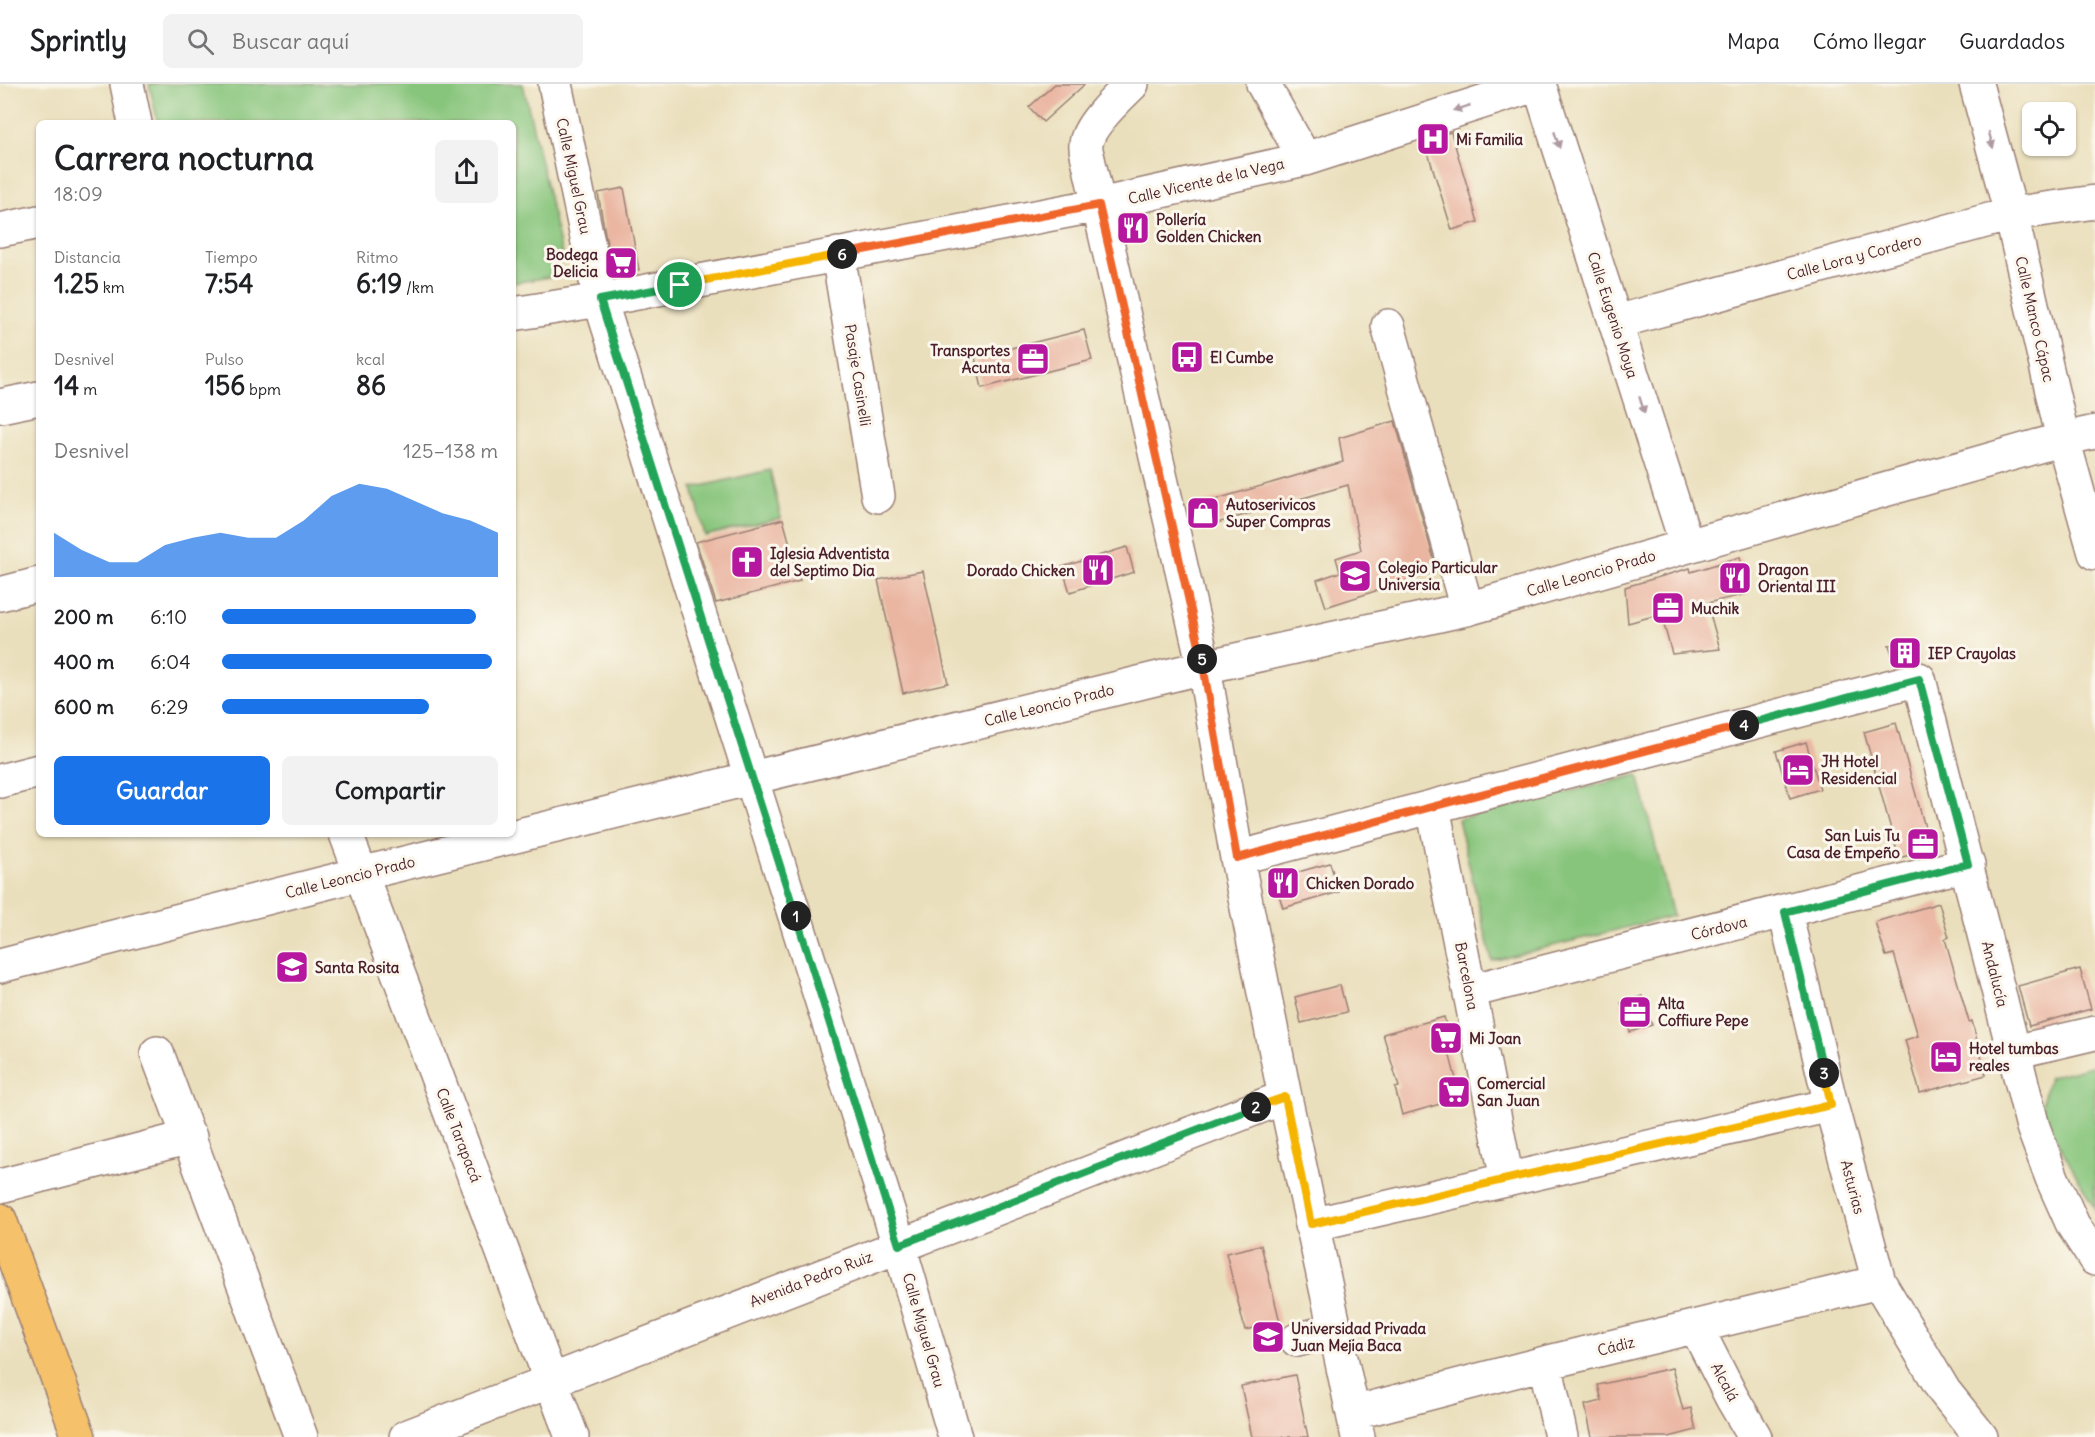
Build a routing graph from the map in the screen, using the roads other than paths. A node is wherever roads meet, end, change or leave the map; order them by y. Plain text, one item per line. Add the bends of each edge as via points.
1 (127, 84) edge
2 (555, 84) edge
3 (1132, 84) edge
4 (1263, 84) edge
5 (1539, 84) edge
6 (1976, 84) edge
7 (134, 120) edge
8 (1305, 159) junction
9 (2095, 202) edge
10 (1099, 205) junction
11 (2012, 214) junction
12 (36, 223) edge
13 (0, 230) edge
14 (838, 254) junction
15 (600, 300) junction
16 (516, 314) edge
17 (1616, 322) junction
18 (1388, 326) dead end
19 (36, 399) edge
20 (0, 405) edge
21 (2095, 432) edge
22 (2063, 439) junction
23 (878, 496) dead end
24 (1688, 546) junction
25 (2095, 553) edge
26 (36, 585) edge
27 (0, 594) edge
28 (1467, 609) junction
29 (1204, 666) junction
30 (36, 772) edge
31 (752, 778) junction
32 (0, 781) edge
33 (1433, 807) junction
34 (516, 836) edge
35 (347, 837) edge
36 (511, 837) edge
37 (1237, 858) junction
38 (1968, 864) junction
39 (360, 874) junction
40 (1785, 912) junction
41 (0, 966) edge
42 (1470, 991) junction
43 (2095, 1033) edge
44 (2014, 1052) junction
45 (157, 1053) dead end
46 (1285, 1097) junction
47 (1831, 1105) junction
48 (190, 1137) junction
49 (1507, 1180) junction
50 (0, 1186) edge
51 (0, 1220) edge
52 (1311, 1224) junction
53 (899, 1245) junction
54 (2095, 1259) edge
55 (1878, 1282) junction
56 (1332, 1320) junction
57 (1696, 1326) junction
58 (1294, 1330) dead end
59 (1545, 1363) junction
60 (552, 1380) junction
61 (1356, 1425) edge
62 (79, 1437) edge
63 (301, 1437) edge
64 (406, 1437) edge
65 (572, 1437) edge
66 (955, 1437) edge
67 (1561, 1437) edge
68 (1755, 1437) edge
69 (1981, 1437) edge

1 - 7 street
2 - 15 street, Calle Miguel Grau
3 - 10 street via 1101,117 1086,144
4 - 8 street
5 -> 8 street, Calle Vicente de la Vega
5 -> 17 street, Calle Eugenio Moya
6 -> 11 street, Calle Manco Cápac
8 - 10 street, Calle Vicente de la Vega
9 - 11 street, Calle Lora y Cordero
10 - 14 street, Calle Vicente de la Vega
10 - 29 street
11 - 17 street, Calle Lora y Cordero
11 - 22 street, Calle Manco Cápac
12 - 13 street
14 - 15 street, Calle Vicente de la Vega
14 - 23 street, Pasaje Casinelli
15 - 16 street, Calle Vicente de la Vega
15 - 31 street, Calle Miguel Grau
17 -> 24 street, Calle Eugenio Moya
18 - 28 street
19 - 20 street
21 - 22 street, Calle Leoncio Prado
22 - 24 street, Calle Leoncio Prado
22 - 25 street, Calle Manco Cápac
24 - 28 street, Calle Leoncio Prado
26 - 27 street
28 - 29 street, Calle Leoncio Prado
29 - 31 street, Calle Leoncio Prado
29 - 37 street
30 - 32 street
31 - 34 street, Calle Leoncio Prado
31 - 53 street, Calle Miguel Grau
33 - 37 street
33 - 38 street, Andalucía via 1919,679
33 - 42 street, Barcelona
35 - 39 street, Calle Tarapacá
36 - 39 street, Calle Leoncio Prado
37 - 46 street
38 - 40 street, Córdova
38 - 44 street, Andalucía
39 - 41 street, Calle Leoncio Prado
39 - 60 street, Calle Tarapacá
40 - 42 street, Córdova
40 - 47 street, Asturias
42 - 49 street, Barcelona
43 - 44 street
44 - 54 street, Andalucía via 2033,1127 2052,1178 2073,1225
45 - 48 street
46 - 52 street
46 - 53 street, Avenida Pedro Ruiz
47 - 49 street
47 - 55 street, Asturias
48 - 50 street
48 - 63 street
49 - 52 street
51 - 62 main road
52 - 56 street
53 - 60 street, Avenida Pedro Ruiz
53 - 66 street, Calle Miguel Grau
55 - 57 street, Cádiz
55 - 69 street, Asturias via 1944,1391
56 - 58 street
56 - 61 street
57 - 59 street, Cádiz
57 - 68 street, Alcalá
59 - 61 street, Cádiz
59 - 67 street
60 - 64 street, Avenida Pedro Ruiz
60 - 65 street, Calle Tarapacá

